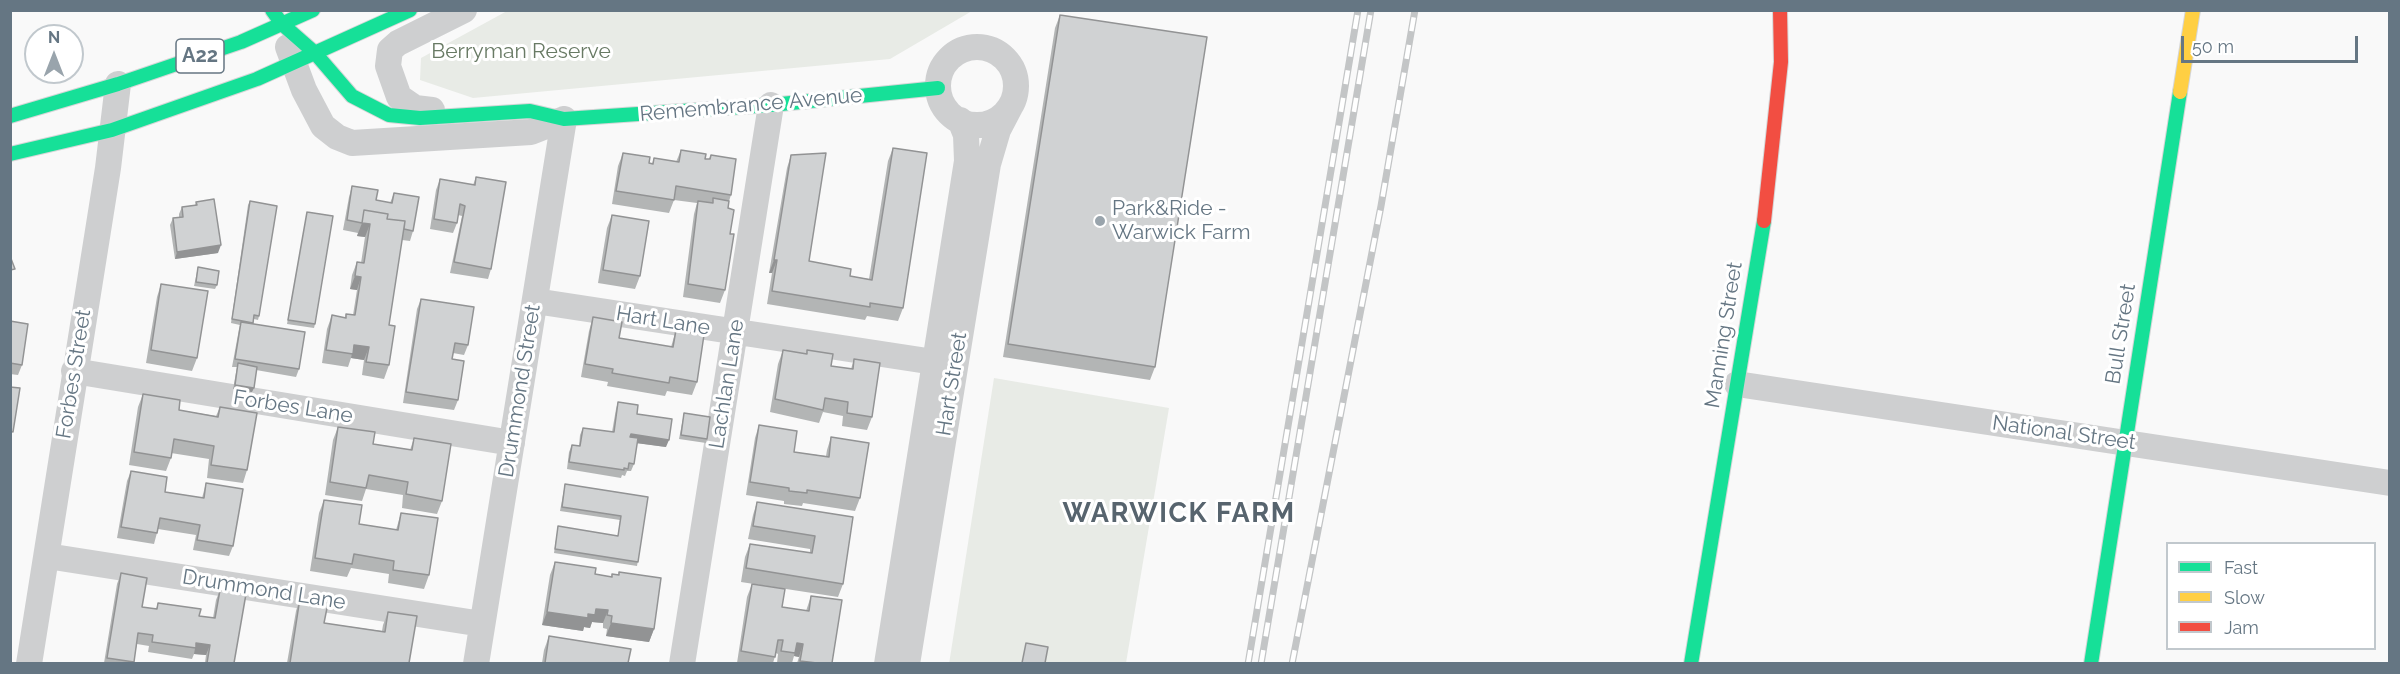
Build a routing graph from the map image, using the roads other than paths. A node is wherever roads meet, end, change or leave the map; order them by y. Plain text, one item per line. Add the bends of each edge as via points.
1 (313, 10) edge
2 (410, 10) edge
3 (464, 10) edge
4 (1780, 10) edge
5 (2193, 10) edge
6 (277, 17) edge
7 (304, 58) junction
8 (118, 84) junction
9 (938, 88) junction
10 (771, 105) junction
11 (1010, 107) junction
12 (480, 114) junction
13 (10, 116) edge
14 (564, 119) junction
15 (960, 120) junction
16 (112, 130) junction
17 (10, 154) edge
18 (535, 301) junction
19 (735, 332) junction
20 (934, 362) junction
21 (74, 371) junction
22 (1737, 384) junction
23 (2125, 441) junction
24 (512, 443) junction
25 (2390, 483) edge
26 (47, 556) junction
27 (482, 624) junction
28 (29, 663) edge
29 (476, 663) edge
30 (682, 663) edge
31 (887, 663) edge
32 (907, 663) edge
33 (1691, 663) edge
34 (2091, 663) edge

1 - 6 main road, A22
2 - 7 main road, A22
3 - 12 street, Remembrance Avenue via 398,43 390,50 388,66 394,89 406,104
4 - 22 main road, Manning Street via 1776,132
5 - 23 main road, Bull Street
6 - 7 street
6 - 8 main road, A22 via 241,42
7 - 12 main road, Remembrance Avenue via 376,111 420,118
7 - 14 street, Remembrance Avenue via 323,126 352,143 531,132
7 - 16 main road, A22 via 257,79
8 - 13 main road, A22
8 - 16 street, Forbes Street
9 - 10 main road, Remembrance Avenue
9 - 11 street via 939,75 953,55 964,48 989,48 1010,64 1015,76 1017,87
9 - 15 street via 944,107
10 - 14 main road, Remembrance Avenue
10 - 19 street, Lachlan Lane
11 - 15 street via 992,122 970,124
11 - 32 street, Hart Street via 988,164
12 - 14 main road, Remembrance Avenue via 530,111
14 - 18 street, Drummond Street
15 - 20 street, Hart Street via 966,135 968,161
16 - 17 main road, A22
16 - 21 street, Forbes Street
18 - 19 street, Hart Lane
18 - 24 street, Drummond Street
19 - 20 street, Hart Lane
19 - 30 street, Lachlan Lane
20 - 31 street, Hart Street
21 - 24 street, Forbes Lane
21 - 26 street, Forbes Street
22 - 23 street, National Street
22 - 33 main road, Manning Street
23 - 25 street, National Street
23 - 34 main road, Bull Street
24 - 27 street, Drummond Street
26 - 27 street, Drummond Lane
26 - 28 street, Forbes Street
27 - 29 street, Drummond Street

